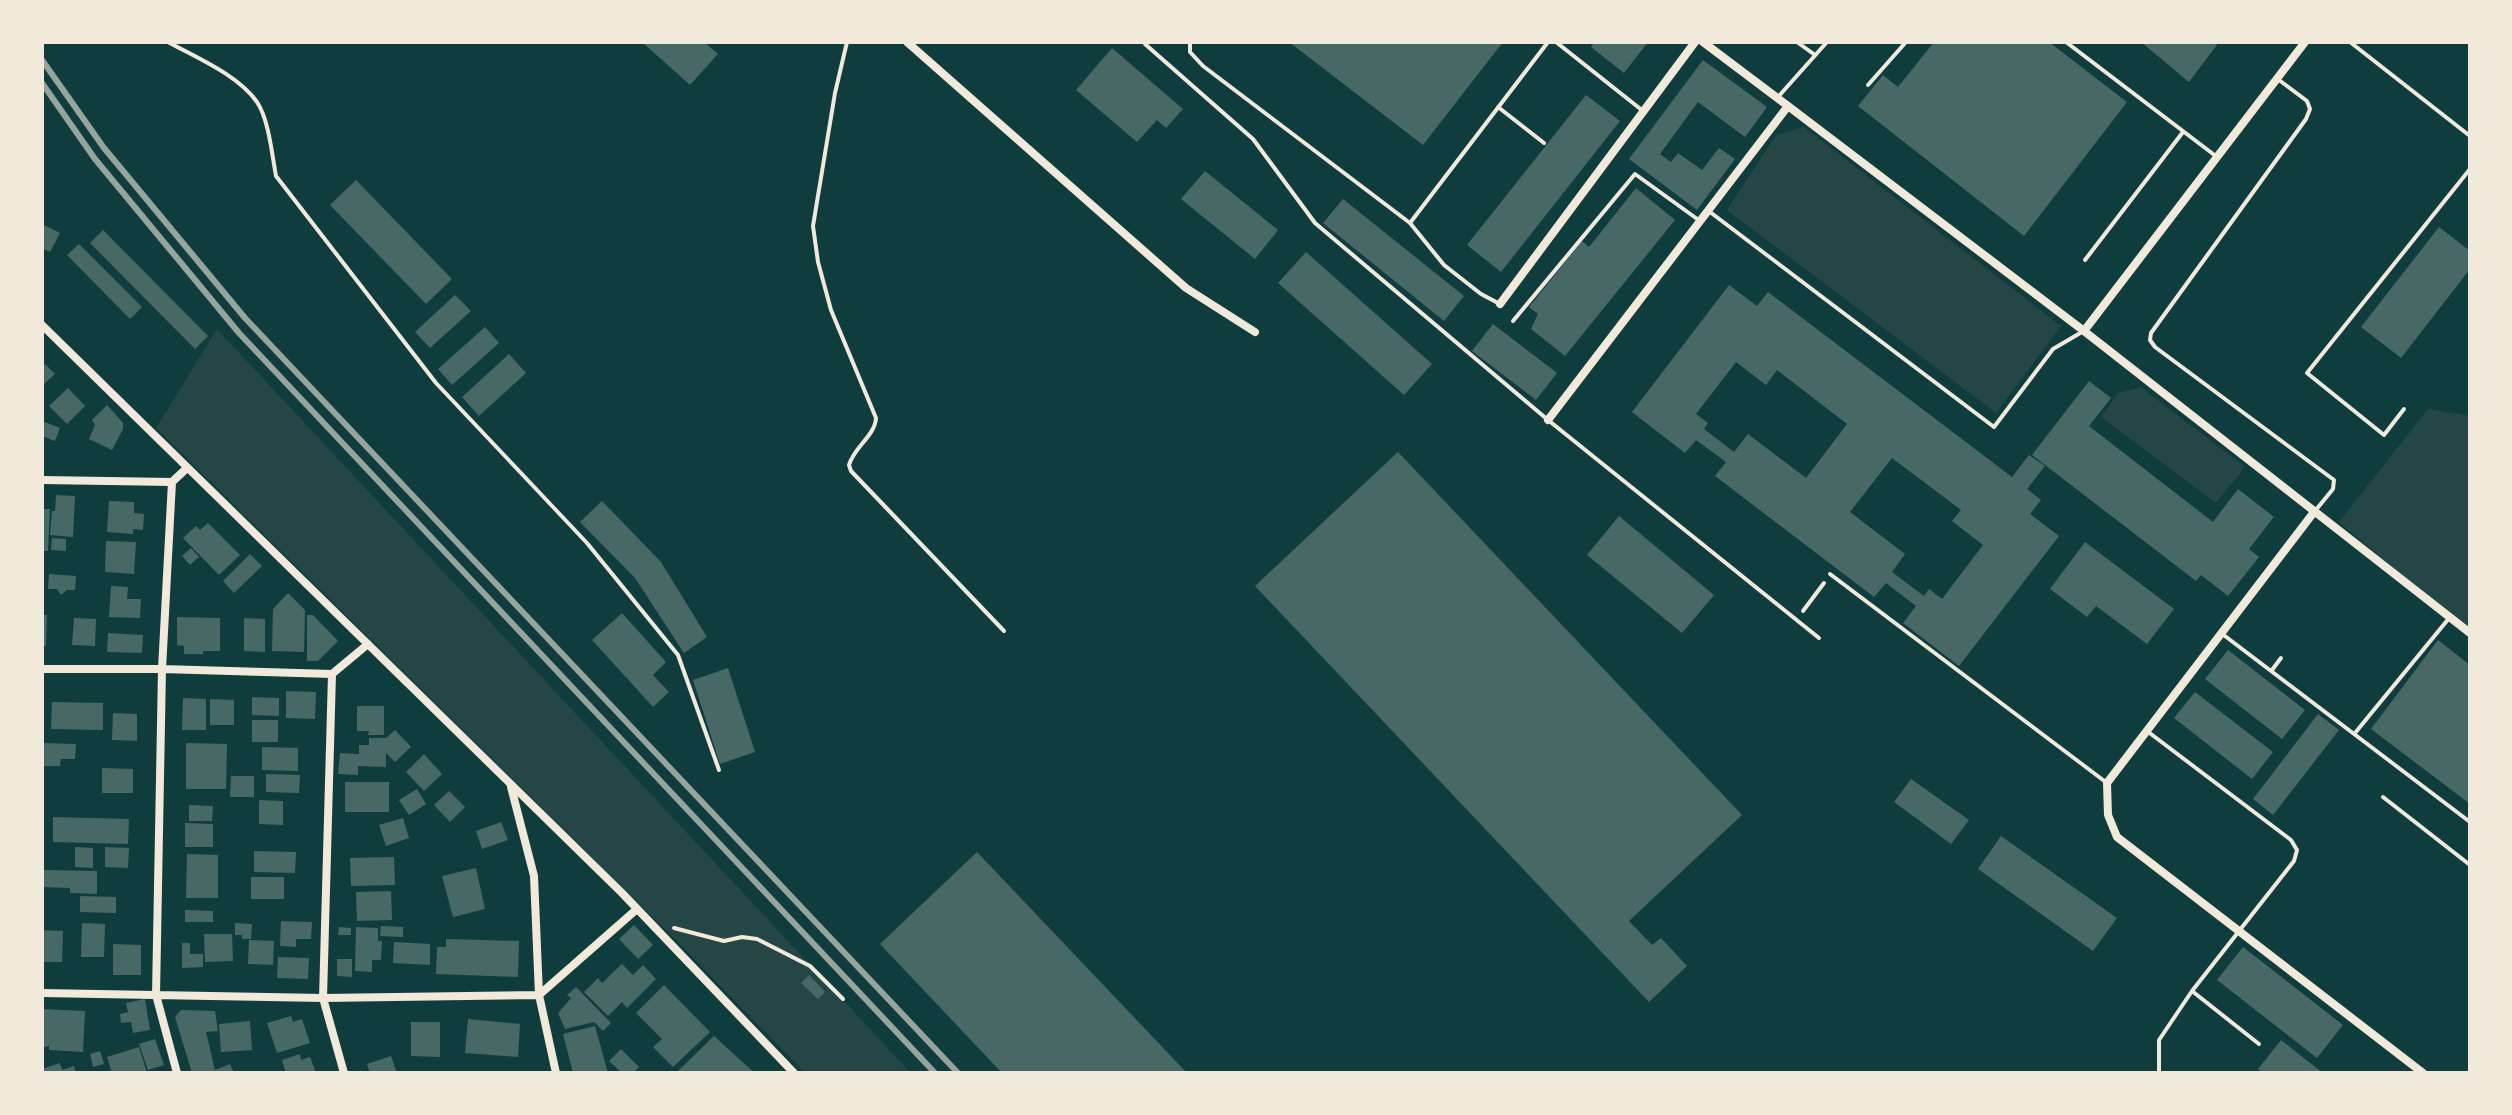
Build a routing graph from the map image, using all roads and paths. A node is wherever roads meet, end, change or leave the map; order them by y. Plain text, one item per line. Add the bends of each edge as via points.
1 (168, 42) edge
2 (847, 42) edge
3 (907, 42) edge
4 (1190, 42) edge
5 (1548, 42) edge
6 (1556, 42) edge
7 (1695, 42) edge
8 (1703, 42) edge
9 (1797, 42) edge
10 (1827, 42) edge
11 (1906, 42) edge
12 (2066, 42) edge
13 (2305, 42) edge
14 (2350, 42) edge
15 (1145, 44) dead end
16 (1815, 55) junction
17 (2277, 79) junction
18 (1868, 85) dead end
19 (1778, 97) junction
20 (1788, 106) junction
21 (1498, 107) junction
22 (1643, 111) junction
23 (2183, 132) junction
24 (2470, 136) edge
25 (1544, 143) dead end
26 (2217, 157) junction
27 (2470, 169) edge
28 (1708, 210) junction
29 (1700, 221) junction
30 (1410, 223) junction
31 (2085, 260) dead end
32 (1500, 304) joint
33 (1513, 321) dead end
34 (42, 325) edge
35 (2084, 331) junction
36 (1255, 332) dead end
37 (2404, 409) dead end
38 (1548, 420) junction
39 (187, 468) junction
40 (42, 480) edge
41 (172, 482) junction
42 (2314, 512) junction
43 (1830, 574) joint
44 (2450, 617) junction
45 (1796, 620) junction
46 (1004, 631) dead end
47 (2221, 633) junction
48 (2470, 633) edge
49 (1819, 638) dead end
50 (368, 644) junction
51 (2281, 658) dead end
52 (42, 669) edge
53 (162, 669) junction
54 (2272, 670) junction
55 (332, 674) junction
56 (2147, 731) junction
57 (2355, 733) junction
58 (719, 770) dead end
59 (2107, 783) junction
60 (511, 786) junction
61 (2383, 797) dead end
62 (2470, 822) edge
63 (2470, 865) edge
64 (637, 909) junction
65 (672, 927) dead end
66 (2239, 932) junction
67 (2192, 991) junction
68 (42, 993) edge
69 (156, 995) junction
70 (539, 995) junction
71 (323, 998) junction
72 (843, 999) dead end
73 (2259, 1044) dead end
74 (177, 1073) edge
75 (344, 1073) edge
76 (556, 1073) edge
77 (794, 1073) edge
78 (2159, 1073) edge
79 (2423, 1073) edge

1 - 58 lane via 225,72 258,103 276,176 436,383 587,543 678,655
2 - 46 lane via 813,226 831,310 876,418 849,465
3 - 36 street via 1186,288
4 - 30 lane via 1190,52 1203,66
5 - 21 lane
6 - 22 lane
7 - 22 street
8 - 19 street
9 - 16 lane
10 - 16 lane
11 - 18 lane
12 - 23 lane
13 - 17 street
14 - 24 lane
15 - 38 lane via 1253,139 1315,223
16 - 19 lane
17 - 26 street
17 - 42 lane via 2307,101 2306,119 2150,340 2334,480
19 - 20 street
20 - 28 street
20 - 35 street
21 - 25 lane
21 - 30 lane
22 - 32 street
23 - 26 lane
23 - 31 lane
26 - 35 street
27 - 37 lane via 2307,373 2384,435
28 - 29 street
28 - 35 lane via 1994,427 2053,349
29 - 33 lane via 1635,174
29 - 38 street
30 - 32 lane via 1444,265
34 - 39 street
35 - 42 street
38 - 45 lane
39 - 41 street
39 - 50 street
40 - 41 street
41 - 53 street
42 - 44 street
42 - 47 street
43 - 45 path
43 - 59 lane
44 - 48 street
44 - 57 lane
45 - 49 lane
47 - 54 lane
47 - 56 street
50 - 55 street
50 - 60 street
51 - 54 lane
52 - 53 street
53 - 55 street
53 - 69 street
54 - 57 lane
55 - 71 street
56 - 59 street
56 - 66 lane via 2295,844 2294,861
57 - 62 lane
59 - 66 street via 2108,815 2117,837
60 - 64 street
60 - 70 street via 534,876
61 - 63 lane
64 - 70 street
64 - 77 street
65 - 72 path via 724,941 757,939 810,966
66 - 67 lane
66 - 79 street
67 - 73 lane
67 - 78 lane via 2159,1040
68 - 69 street
69 - 71 street
69 - 74 street
70 - 71 street
70 - 76 street
71 - 75 street

